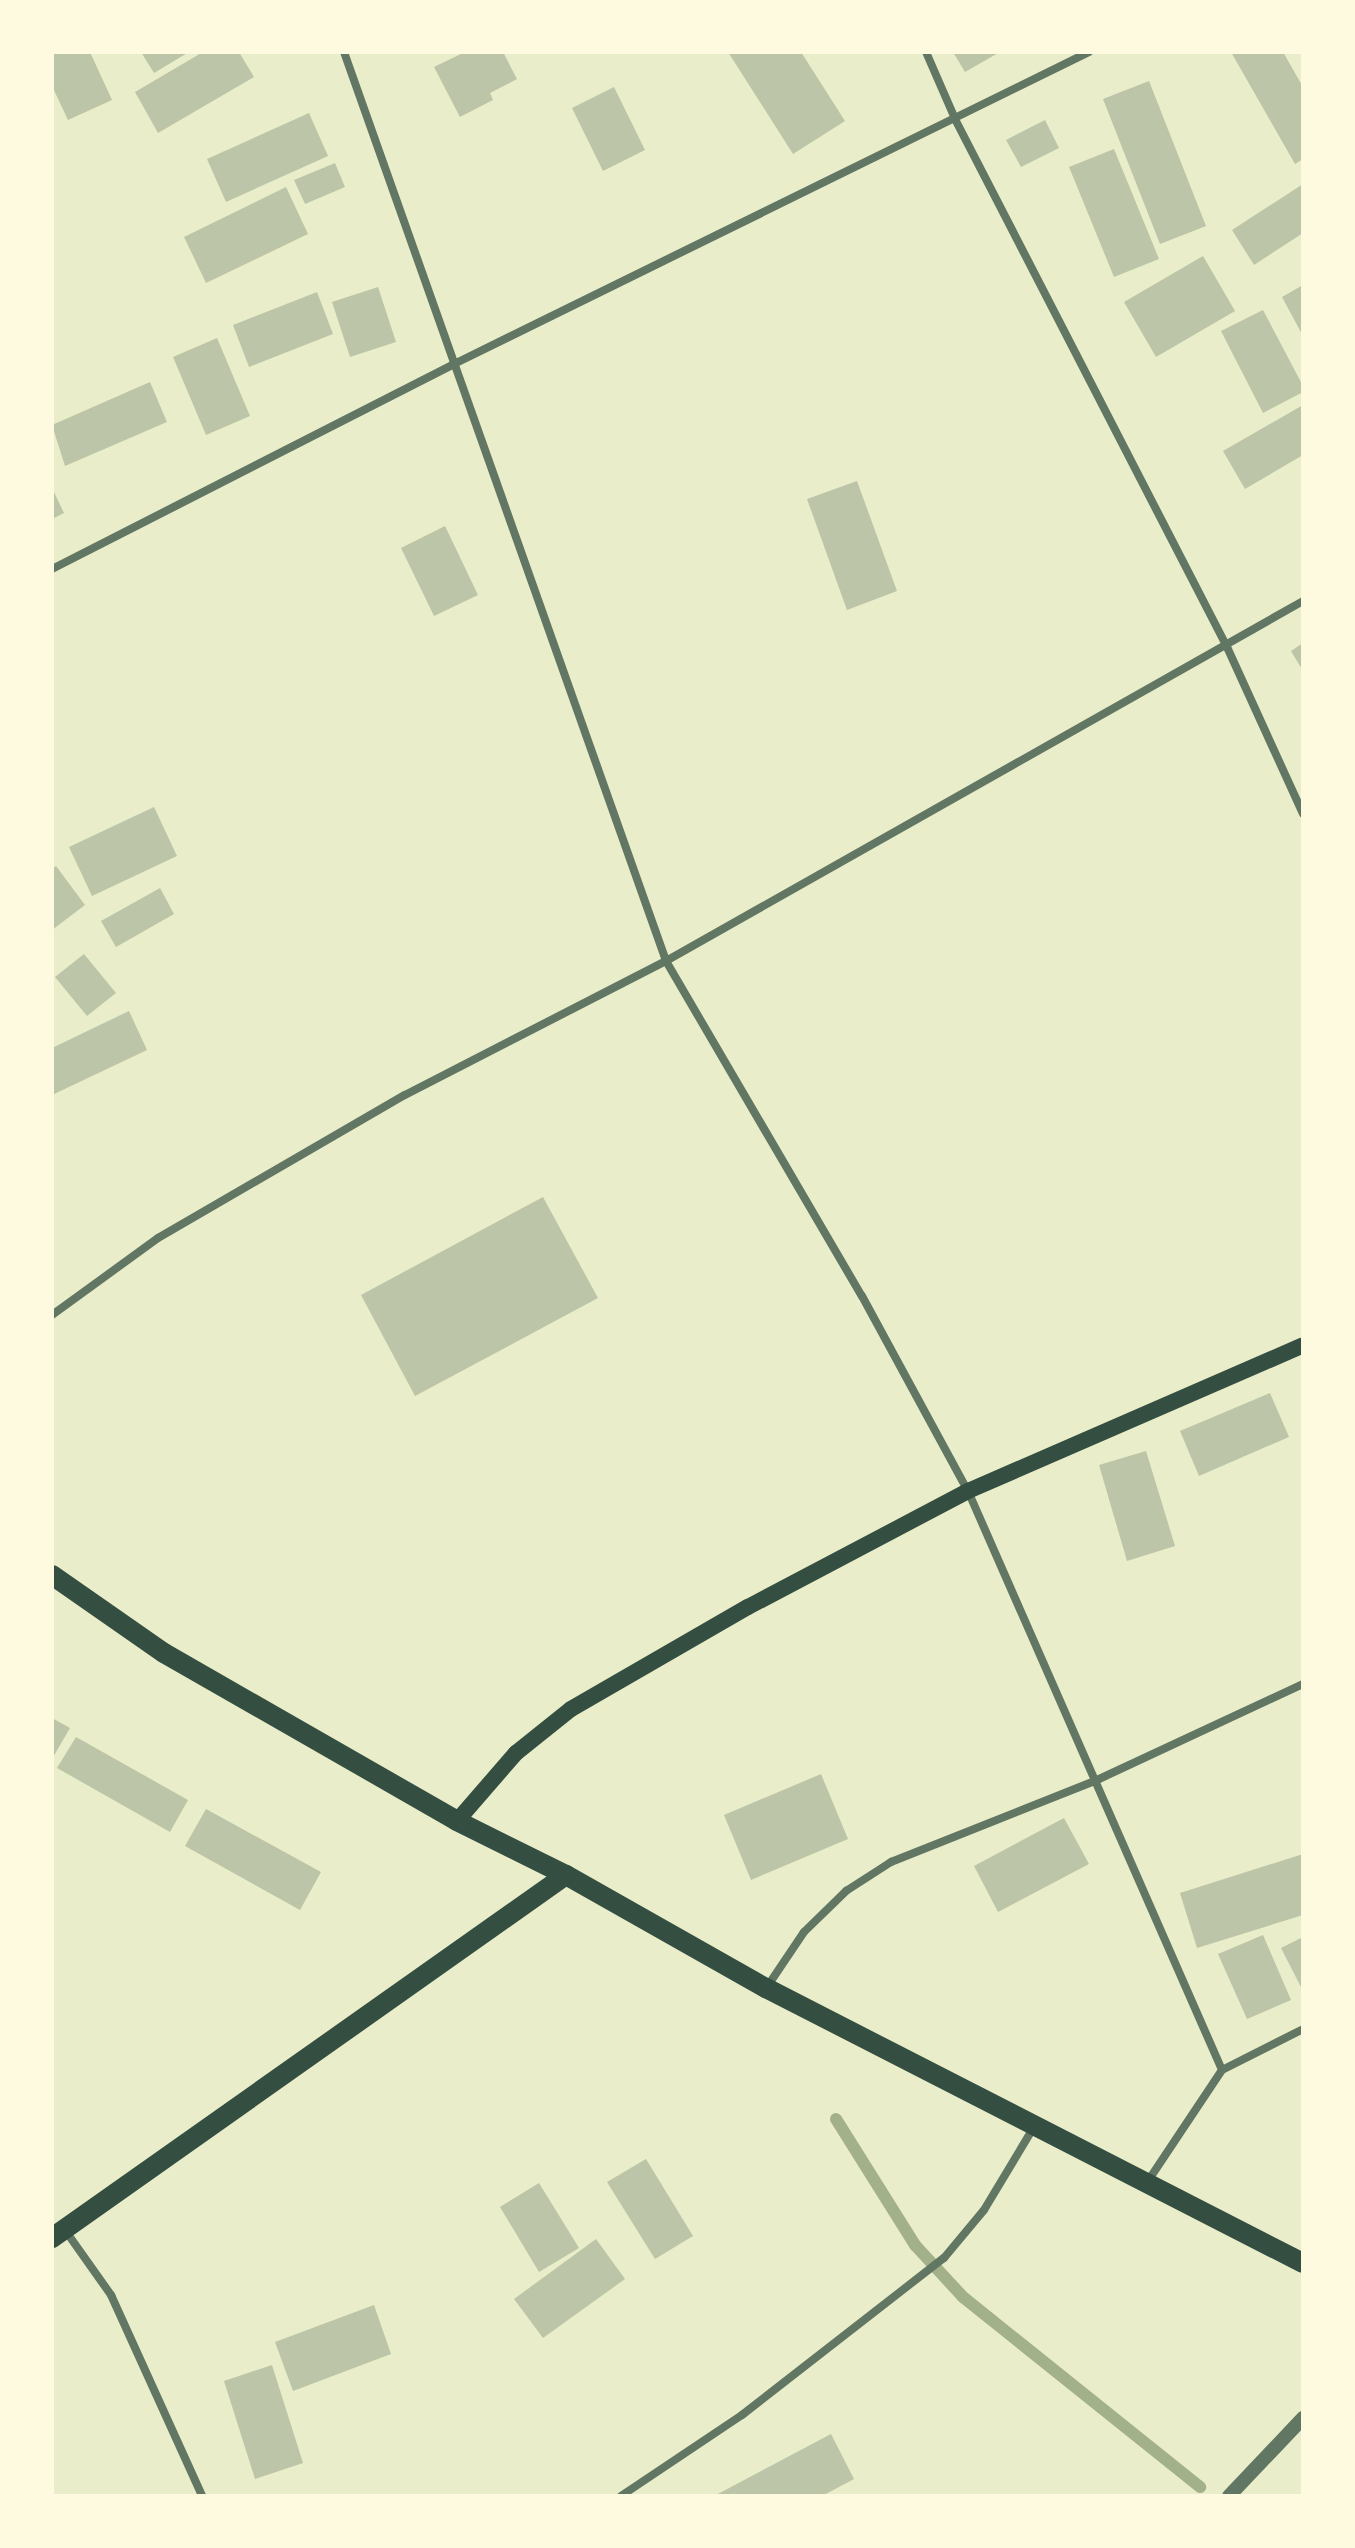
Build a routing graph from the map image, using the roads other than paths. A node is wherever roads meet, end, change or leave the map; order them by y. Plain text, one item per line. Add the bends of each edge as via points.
1 (344, 52) edge
2 (926, 52) edge
3 (1089, 52) edge
4 (956, 121) junction
5 (452, 365) junction
6 (52, 569) edge
7 (1303, 601) edge
8 (1227, 647) junction
9 (1303, 814) edge
10 (666, 961) junction
11 (52, 1315) edge
12 (1303, 1345) edge
13 (968, 1491) junction
14 (52, 1575) edge
15 (1303, 1684) edge
16 (1097, 1780) junction
17 (457, 1821) junction
18 (566, 1875) junction
19 (766, 1988) junction
20 (1303, 2029) edge
21 (1222, 2070) junction
22 (1035, 2125) junction
23 (1146, 2184) junction
24 (58, 2233) edge
25 (1303, 2263) edge
26 (1303, 2418) edge
27 (202, 2496) edge
28 (621, 2496) edge
29 (1229, 2496) edge

1 - 5 street
2 - 4 street
3 - 4 street
4 - 5 street
4 - 8 street
5 - 6 street
5 - 10 street
7 - 8 street
8 - 9 street
8 - 10 street
10 - 11 street via 405,1095 158,1238
10 - 13 street via 862,1296
12 - 13 main road
13 - 16 street
13 - 17 main road via 748,1607 571,1709 516,1753
14 - 17 main road via 177,1661
15 - 16 street
16 - 19 street via 891,1862 868,1876 804,1932
16 - 21 street
17 - 18 main road
18 - 19 main road
18 - 24 main road
19 - 22 main road
20 - 21 street
21 - 23 street
22 - 23 main road
22 - 28 street via 984,2210 944,2258 742,2415
23 - 25 main road
24 - 27 street via 111,2295
26 - 29 street

